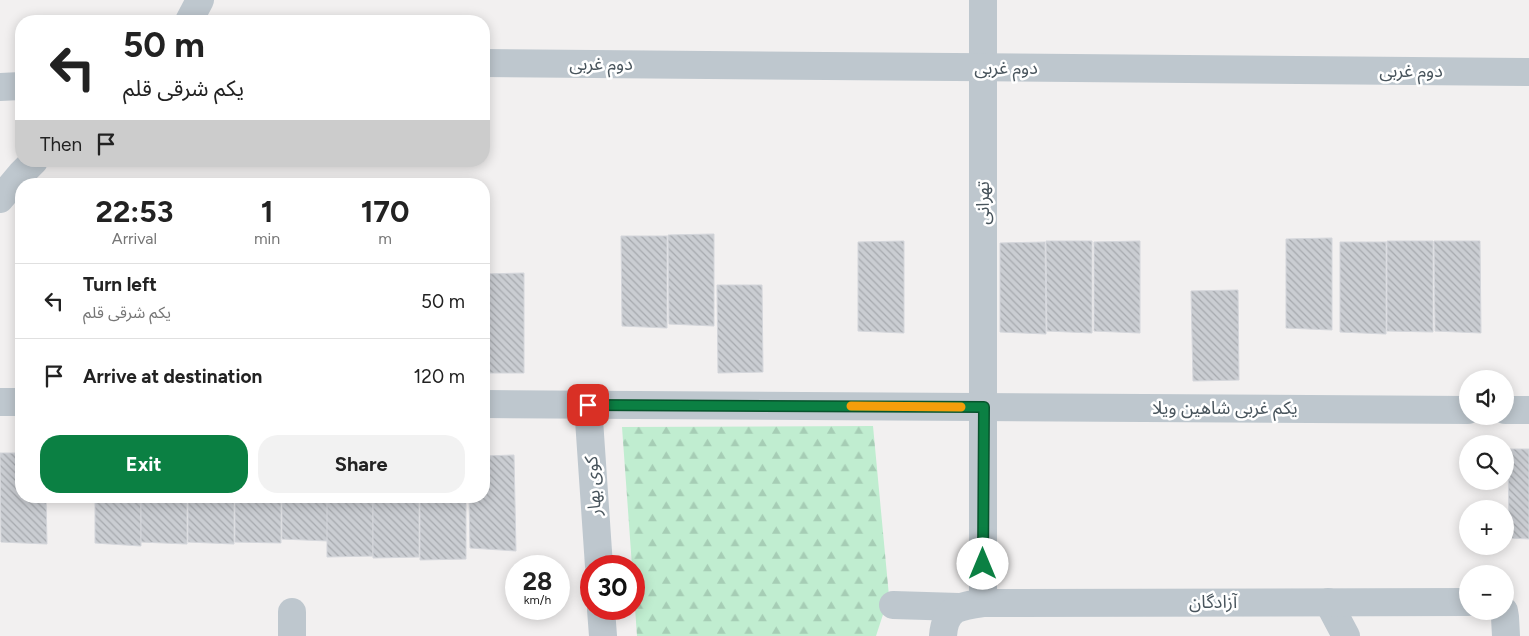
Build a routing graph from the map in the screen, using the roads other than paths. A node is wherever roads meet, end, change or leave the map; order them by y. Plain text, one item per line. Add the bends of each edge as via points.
1 (200, 0) edge
2 (983, 0) edge
3 (192, 15) edge
4 (490, 63) edge
5 (983, 68) junction
6 (1529, 72) edge
7 (15, 86) edge
8 (0, 87) edge
9 (28, 167) edge
10 (18, 178) edge
11 (15, 181) edge
12 (0, 199) edge
13 (0, 402) edge
14 (15, 402) edge
15 (490, 404) edge
16 (588, 405) junction
17 (984, 407) junction
18 (1459, 410) edge
19 (1514, 410) edge
20 (1529, 410) edge
21 (598, 555) edge
22 (1328, 602) junction
23 (1459, 602) edge
24 (893, 605) dead end
25 (957, 617) edge
26 (602, 620) edge
27 (1505, 620) edge
28 (603, 636) edge
29 (1346, 636) edge
30 (1506, 636) edge

1 - 3 street
2 - 5 street, تهرانی
4 - 5 street, دوم غربی
5 - 6 street, دوم غربی
5 - 17 street, تهرانی
7 - 8 street
9 - 10 street
11 - 12 street
13 - 14 street
15 - 16 street, یکم غربی شاهین ویلا
16 - 17 street, یکم غربی شاهین ویلا
16 - 21 street, کوی بهار
17 - 18 street, یکم غربی شاهین ویلا
17 - 25 street, تهرانی
19 - 20 street
22 - 23 street, آزادگان
22 - 25 street, آزادگان
22 - 29 street
24 - 25 street, آزادگان
26 - 28 street
27 - 30 street

